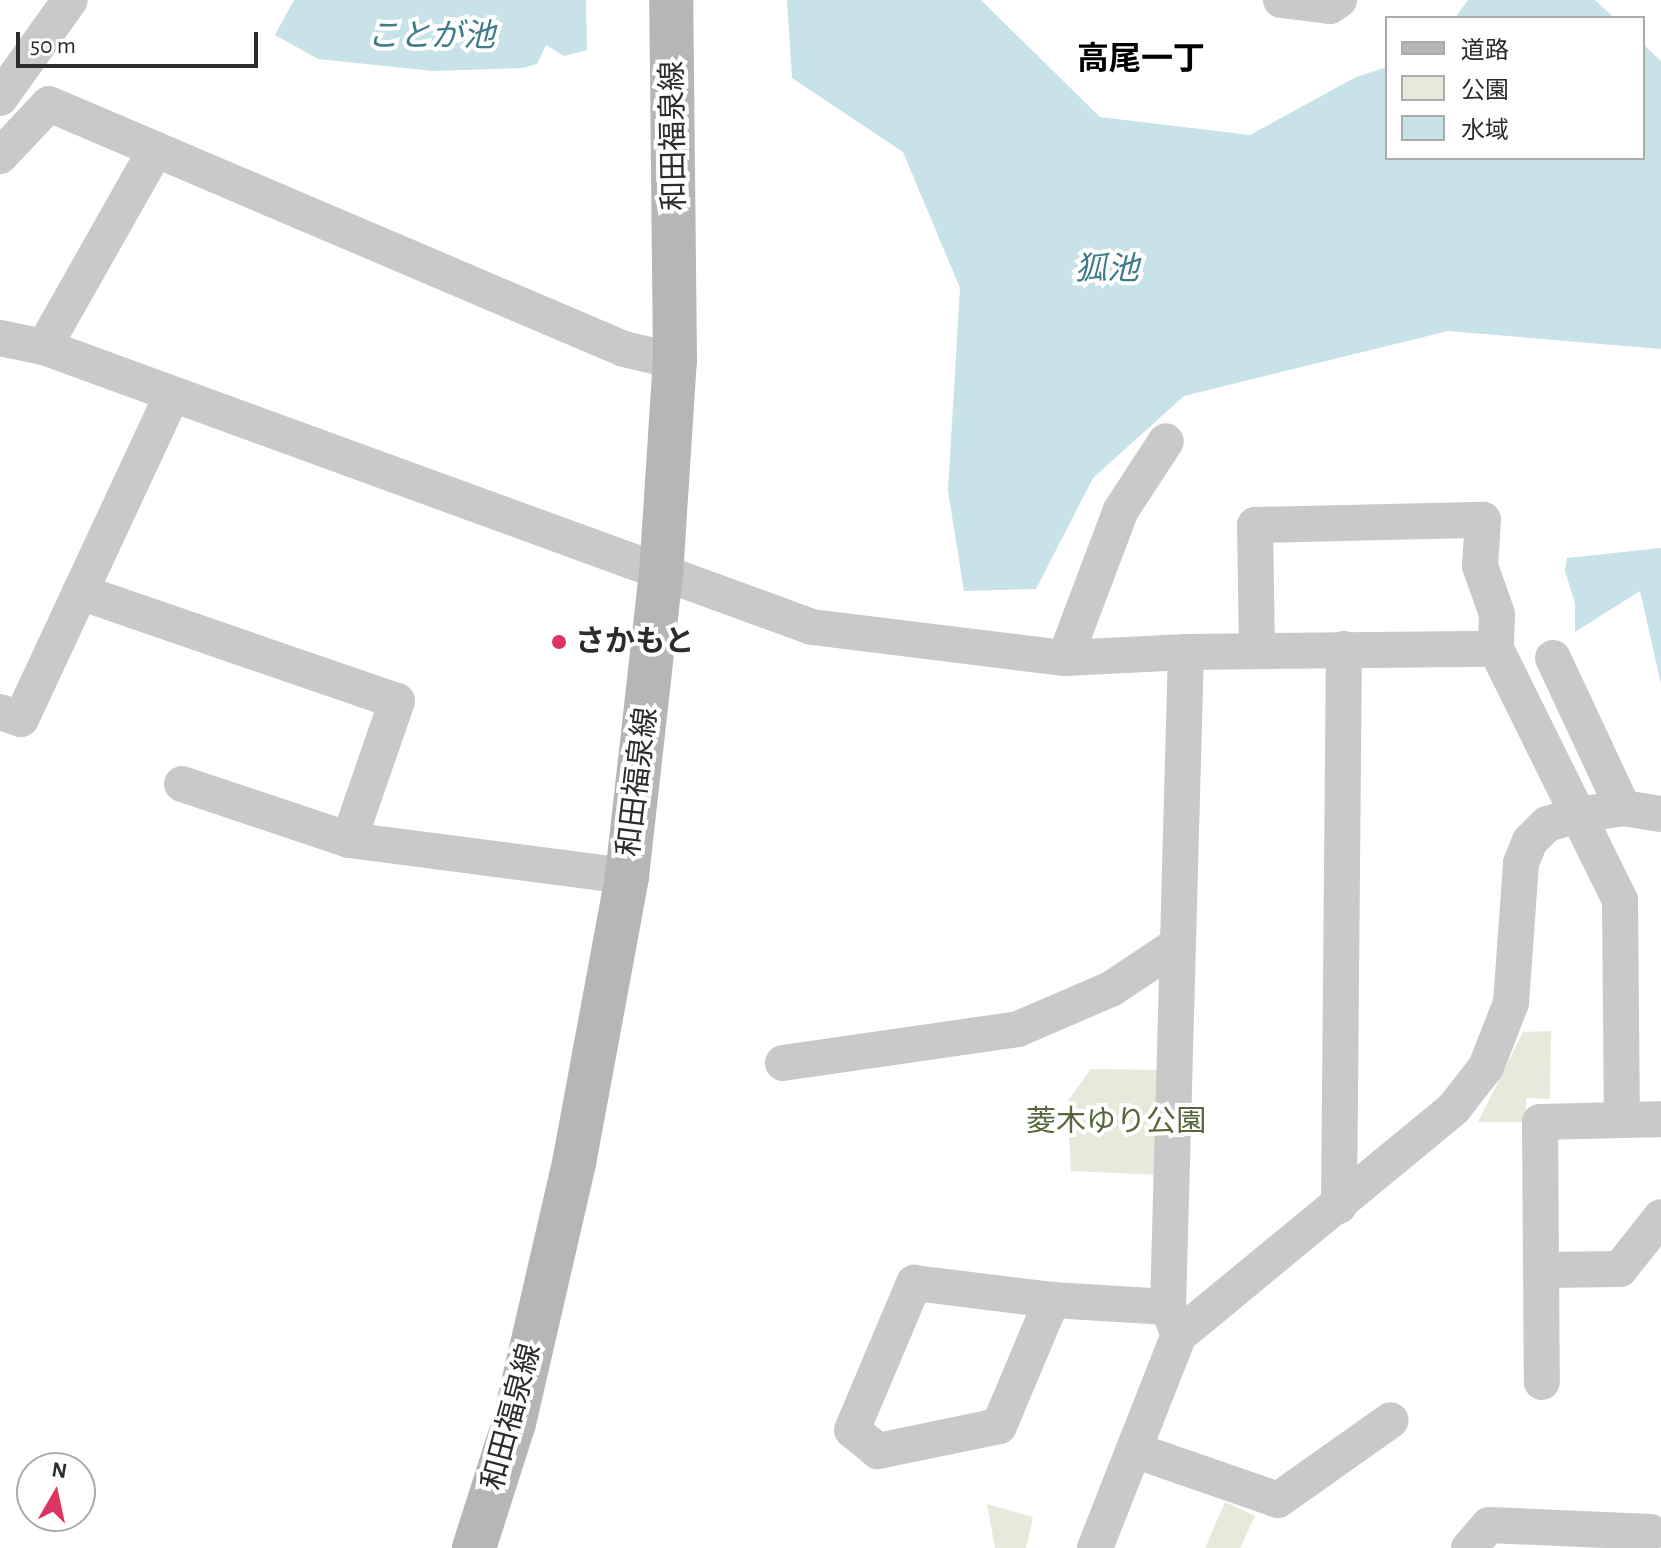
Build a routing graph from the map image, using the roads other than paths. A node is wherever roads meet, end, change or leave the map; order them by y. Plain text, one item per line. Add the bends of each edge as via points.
1 (70, 0) edge
2 (671, 0) edge
3 (1281, 0) edge
4 (1339, 0) edge
5 (0, 98) edge
6 (156, 149) junction
7 (0, 156) edge
8 (0, 338) edge
9 (44, 347) junction
10 (675, 361) junction
11 (171, 397) junction
12 (1166, 441) dead end
13 (661, 575) junction
14 (80, 592) junction
15 (1344, 649) junction
16 (1496, 649) junction
17 (1257, 651) junction
18 (1186, 652) junction
19 (1065, 658) junction
20 (1553, 658) dead end
21 (0, 712) edge
22 (182, 784) dead end
23 (1623, 808) junction
24 (1661, 814) edge
25 (1578, 815) junction
26 (349, 840) junction
27 (627, 876) junction
28 (1177, 945) junction
29 (783, 1063) dead end
30 (1661, 1119) edge
31 (1622, 1120) junction
32 (1339, 1206) junction
33 (1661, 1217) edge
34 (1541, 1270) junction
35 (1052, 1300) junction
36 (1174, 1321) junction
37 (1542, 1382) dead end
38 (1391, 1420) dead end
39 (1134, 1450) junction
40 (1651, 1531) edge
41 (474, 1548) edge
42 (1095, 1548) edge
43 (1469, 1548) edge

1 - 5 street
2 - 10 main road, 和田福泉線
3 - 4 street via 1330,6
6 - 7 street via 49,104
6 - 9 street
6 - 10 street via 624,349
8 - 9 street
9 - 11 street
10 - 13 main road, 和田福泉線
11 - 13 street
11 - 14 street
12 - 19 street via 1121,510
13 - 19 street via 812,627
13 - 27 main road, 和田福泉線
14 - 21 street via 21,719
14 - 26 street via 397,701
15 - 16 street
15 - 17 street
15 - 32 street
16 - 17 street via 1497,614 1480,566 1483,520 1255,525
16 - 25 street
17 - 18 street
18 - 19 street
18 - 28 street
20 - 23 street
22 - 26 street
23 - 24 street
23 - 25 street
25 - 31 street via 1620,900
25 - 32 street via 1547,824 1530,841 1521,863 1511,1003 1486,1067 1454,1108
26 - 27 street
27 - 41 main road, 和田福泉線 via 617,955 574,1163 514,1423
28 - 29 street via 1111,989 1018,1029
28 - 36 street
30 - 31 street
31 - 34 street via 1540,1122
32 - 36 street
33 - 34 street via 1620,1269
34 - 37 street
35 - 35 street via 999,1426 878,1451 852,1430 914,1283
35 - 36 street
36 - 39 street
38 - 39 street via 1278,1500
39 - 42 street
40 - 43 street via 1489,1525

